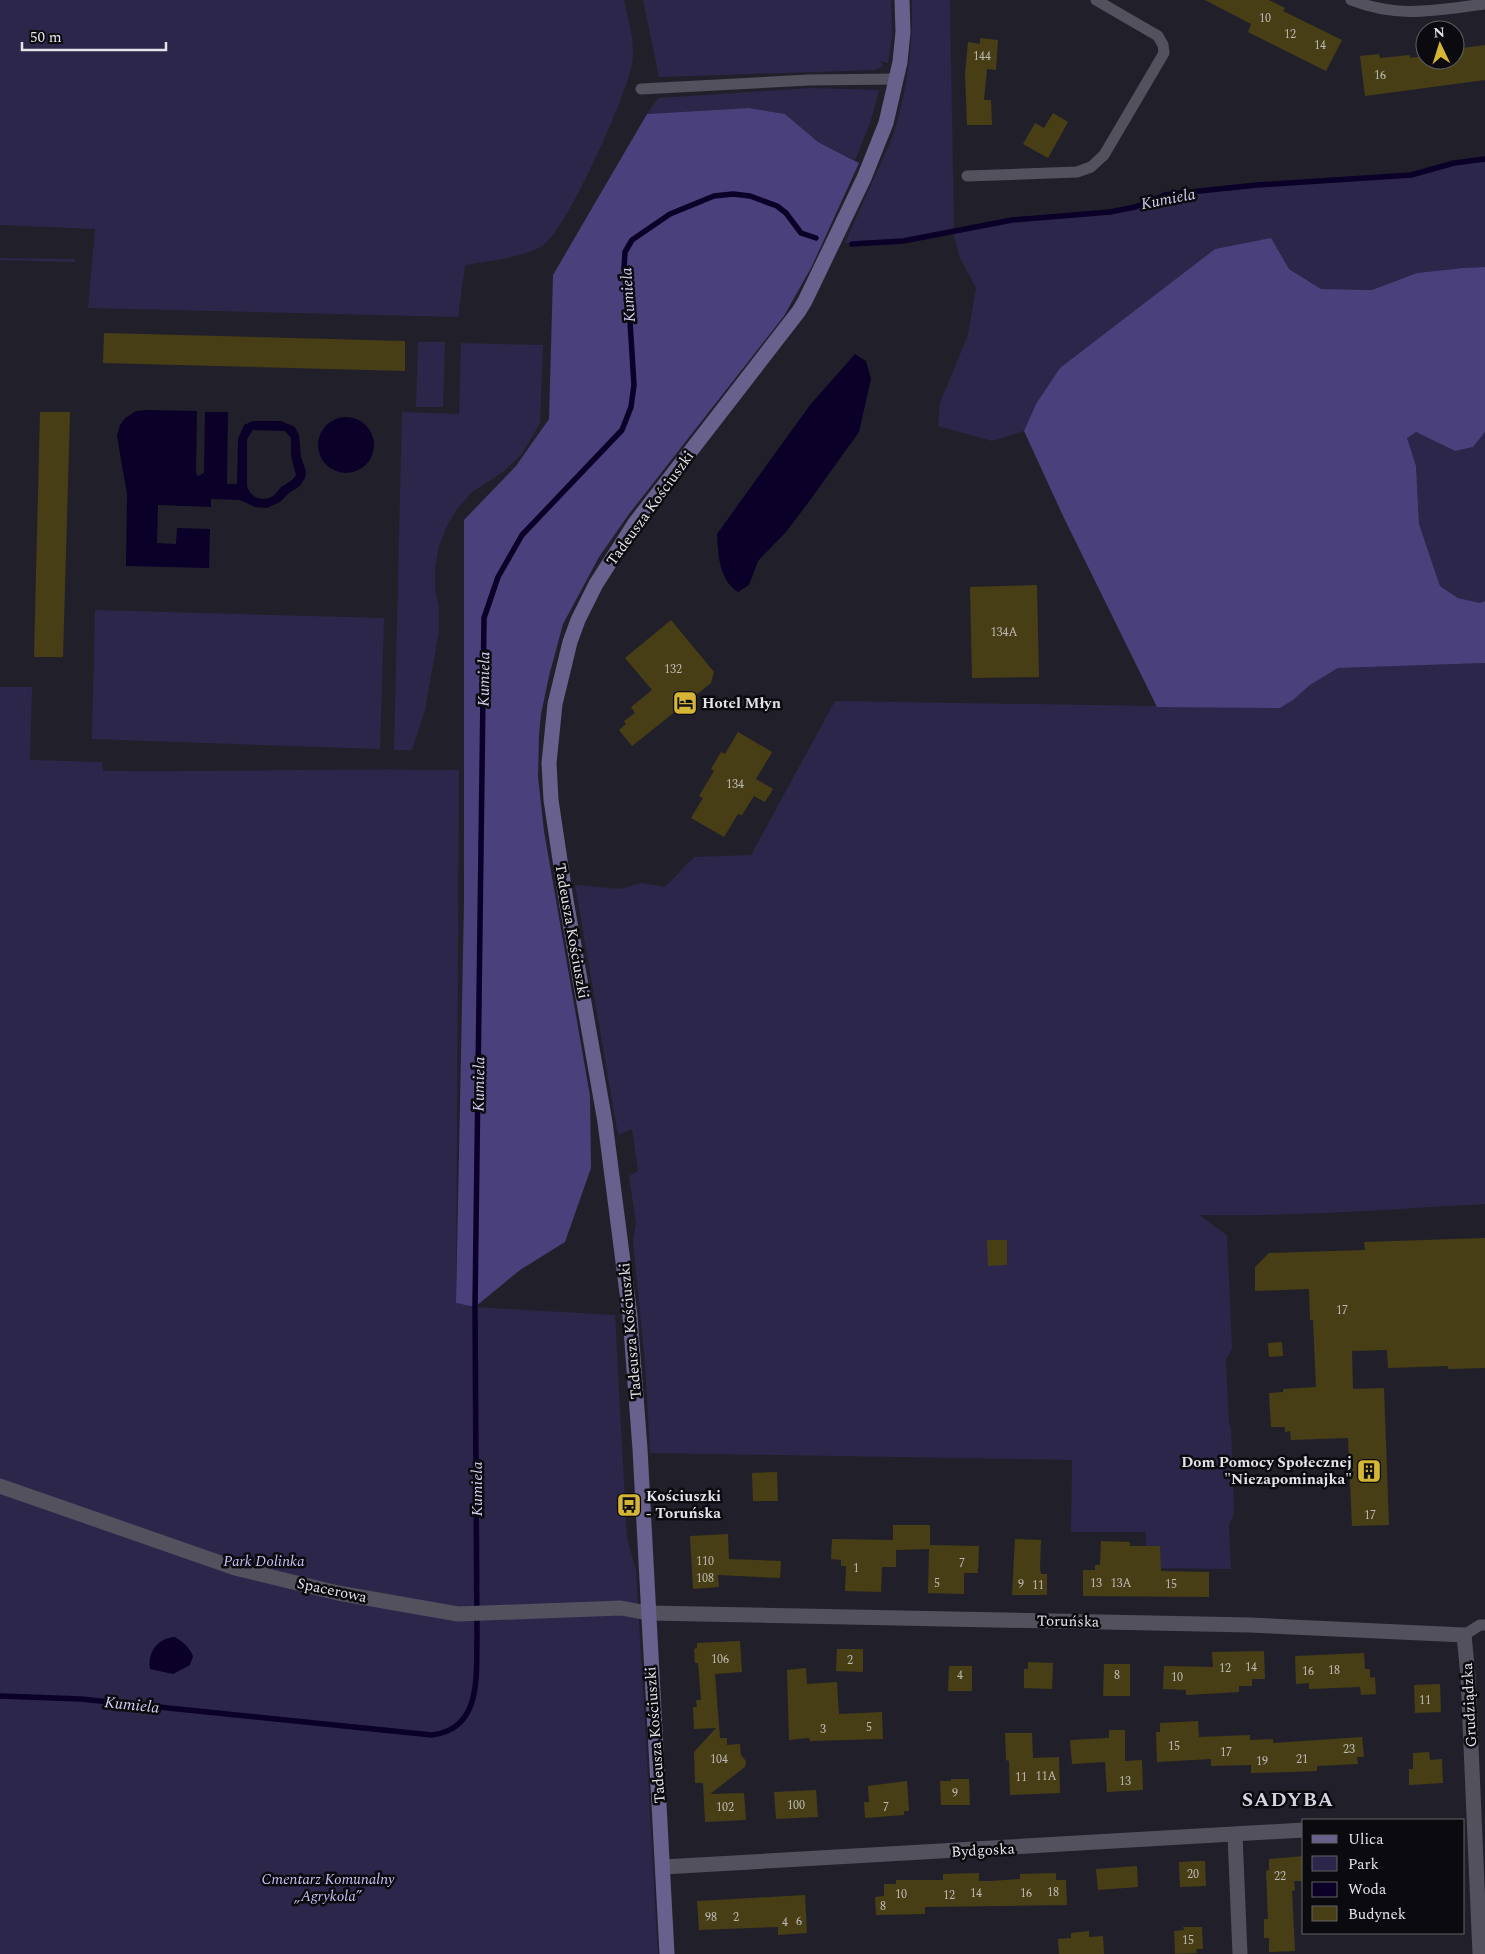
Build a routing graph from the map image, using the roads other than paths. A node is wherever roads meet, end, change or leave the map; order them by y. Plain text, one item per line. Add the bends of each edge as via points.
1 (902, 0) edge
2 (1096, 0) edge
3 (1351, 0) edge
4 (1485, 4) edge
5 (897, 78) junction
6 (641, 89) dead end
7 (967, 176) dead end
8 (0, 1486) edge
9 (648, 1613) junction
10 (1485, 1625) edge
11 (1464, 1635) junction
12 (1302, 1830) edge
13 (1235, 1835) junction
14 (663, 1867) junction
15 (667, 1954) edge
16 (1240, 1954) edge
17 (1480, 1954) edge

1 - 5 street, Tadeusza Kościuszki via 902,46
2 - 7 lane via 1158,36 1165,50 1104,155 1091,167 1077,172
3 - 4 lane via 1388,11 1413,13
5 - 6 lane
5 - 9 street, Tadeusza Kościuszki via 878,145 799,311 635,523 586,603 573,635 552,718 551,800 605,1122 630,1316
8 - 9 street, Spacerowa via 235,1568 338,1593 458,1614 621,1608
9 - 11 street, Toruńska via 1250,1625
9 - 14 street, Tadeusza Kościuszki
10 - 11 lane, Toruńska
11 - 17 street, Grudziądzka
12 - 13 street, Bydgoska
13 - 14 street, Bydgoska
13 - 16 street
14 - 15 street, Tadeusza Kościuszki

